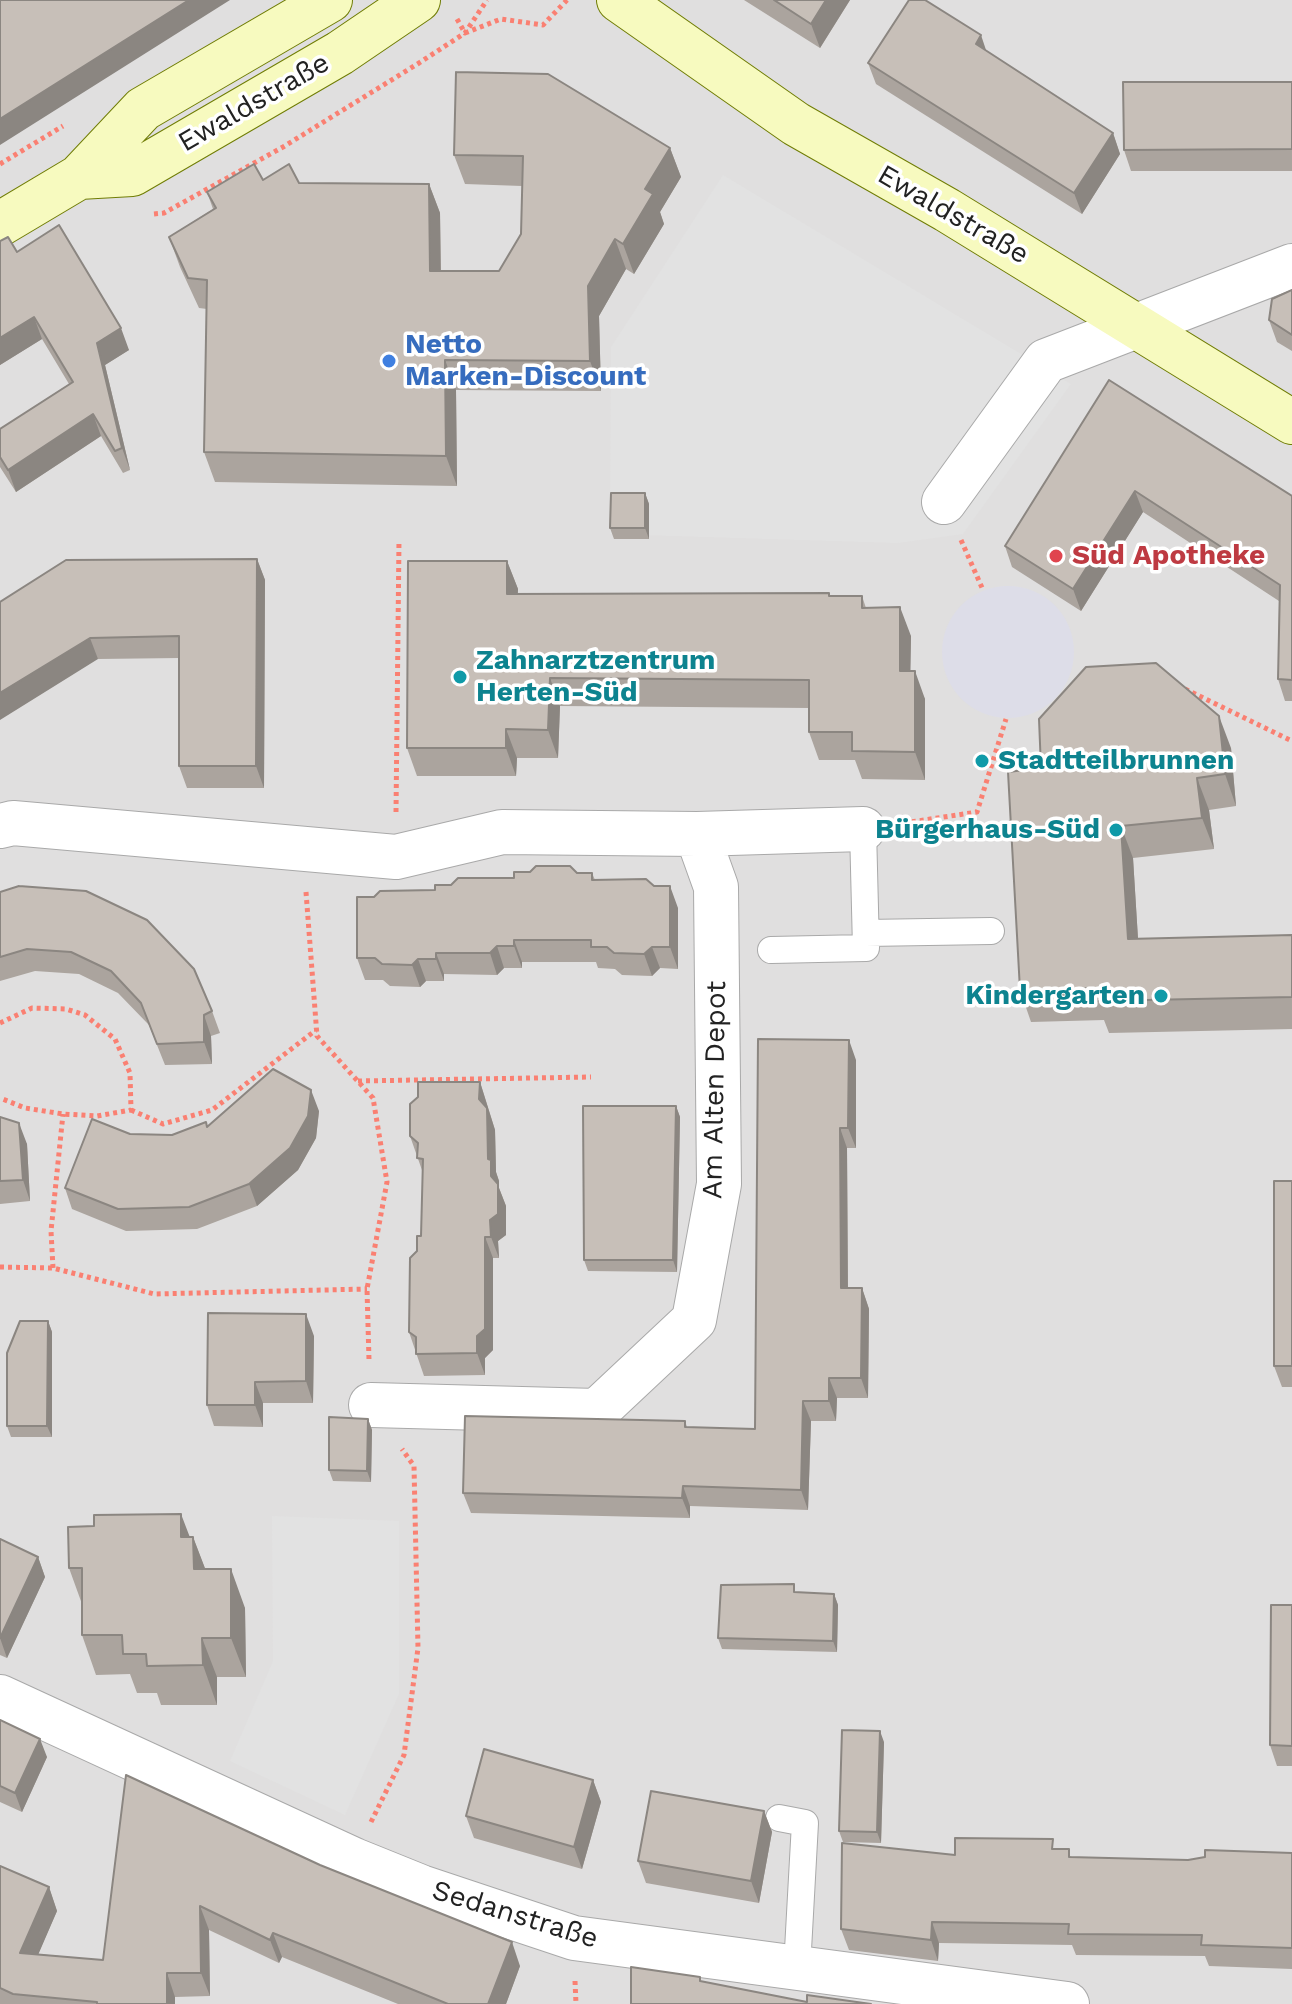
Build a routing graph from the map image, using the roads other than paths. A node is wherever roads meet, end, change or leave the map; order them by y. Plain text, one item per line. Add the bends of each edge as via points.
1 (330, 0) edge
2 (418, 0) edge
3 (619, 0) edge
4 (79, 177) junction
5 (0, 224) edge
6 (1292, 266) edge
7 (1141, 327) junction
8 (1292, 422) edge
9 (944, 502) road end
10 (0, 826) edge
11 (863, 829) joint
12 (697, 834) junction
13 (991, 931) dead end
14 (866, 933) junction
15 (771, 950) dead end
16 (371, 1405) road end
17 (0, 1697) edge
18 (779, 1818) dead end
19 (797, 1968) junction
20 (1067, 2004) edge

1 - 4 main road, Ewaldstraße via 143,109
2 - 4 main road, Ewaldstraße via 340,53 132,174
3 - 7 main road, Ewaldstraße via 796,124
4 - 5 main road, Ewaldstraße
6 - 7 street
7 - 8 main road, Ewaldstraße
7 - 9 street via 1046,361
10 - 12 street via 13,823 396,857 502,832
11 - 12 street
11 - 14 lane
12 - 16 street, Am Alten Depot via 716,887 719,1184 694,1320 597,1411
13 - 14 lane
14 - 15 lane via 866,948
17 - 19 street, Sedanstraße via 421,1887 574,1938
18 - 19 lane via 805,1823
19 - 20 street, Sedanstraße

